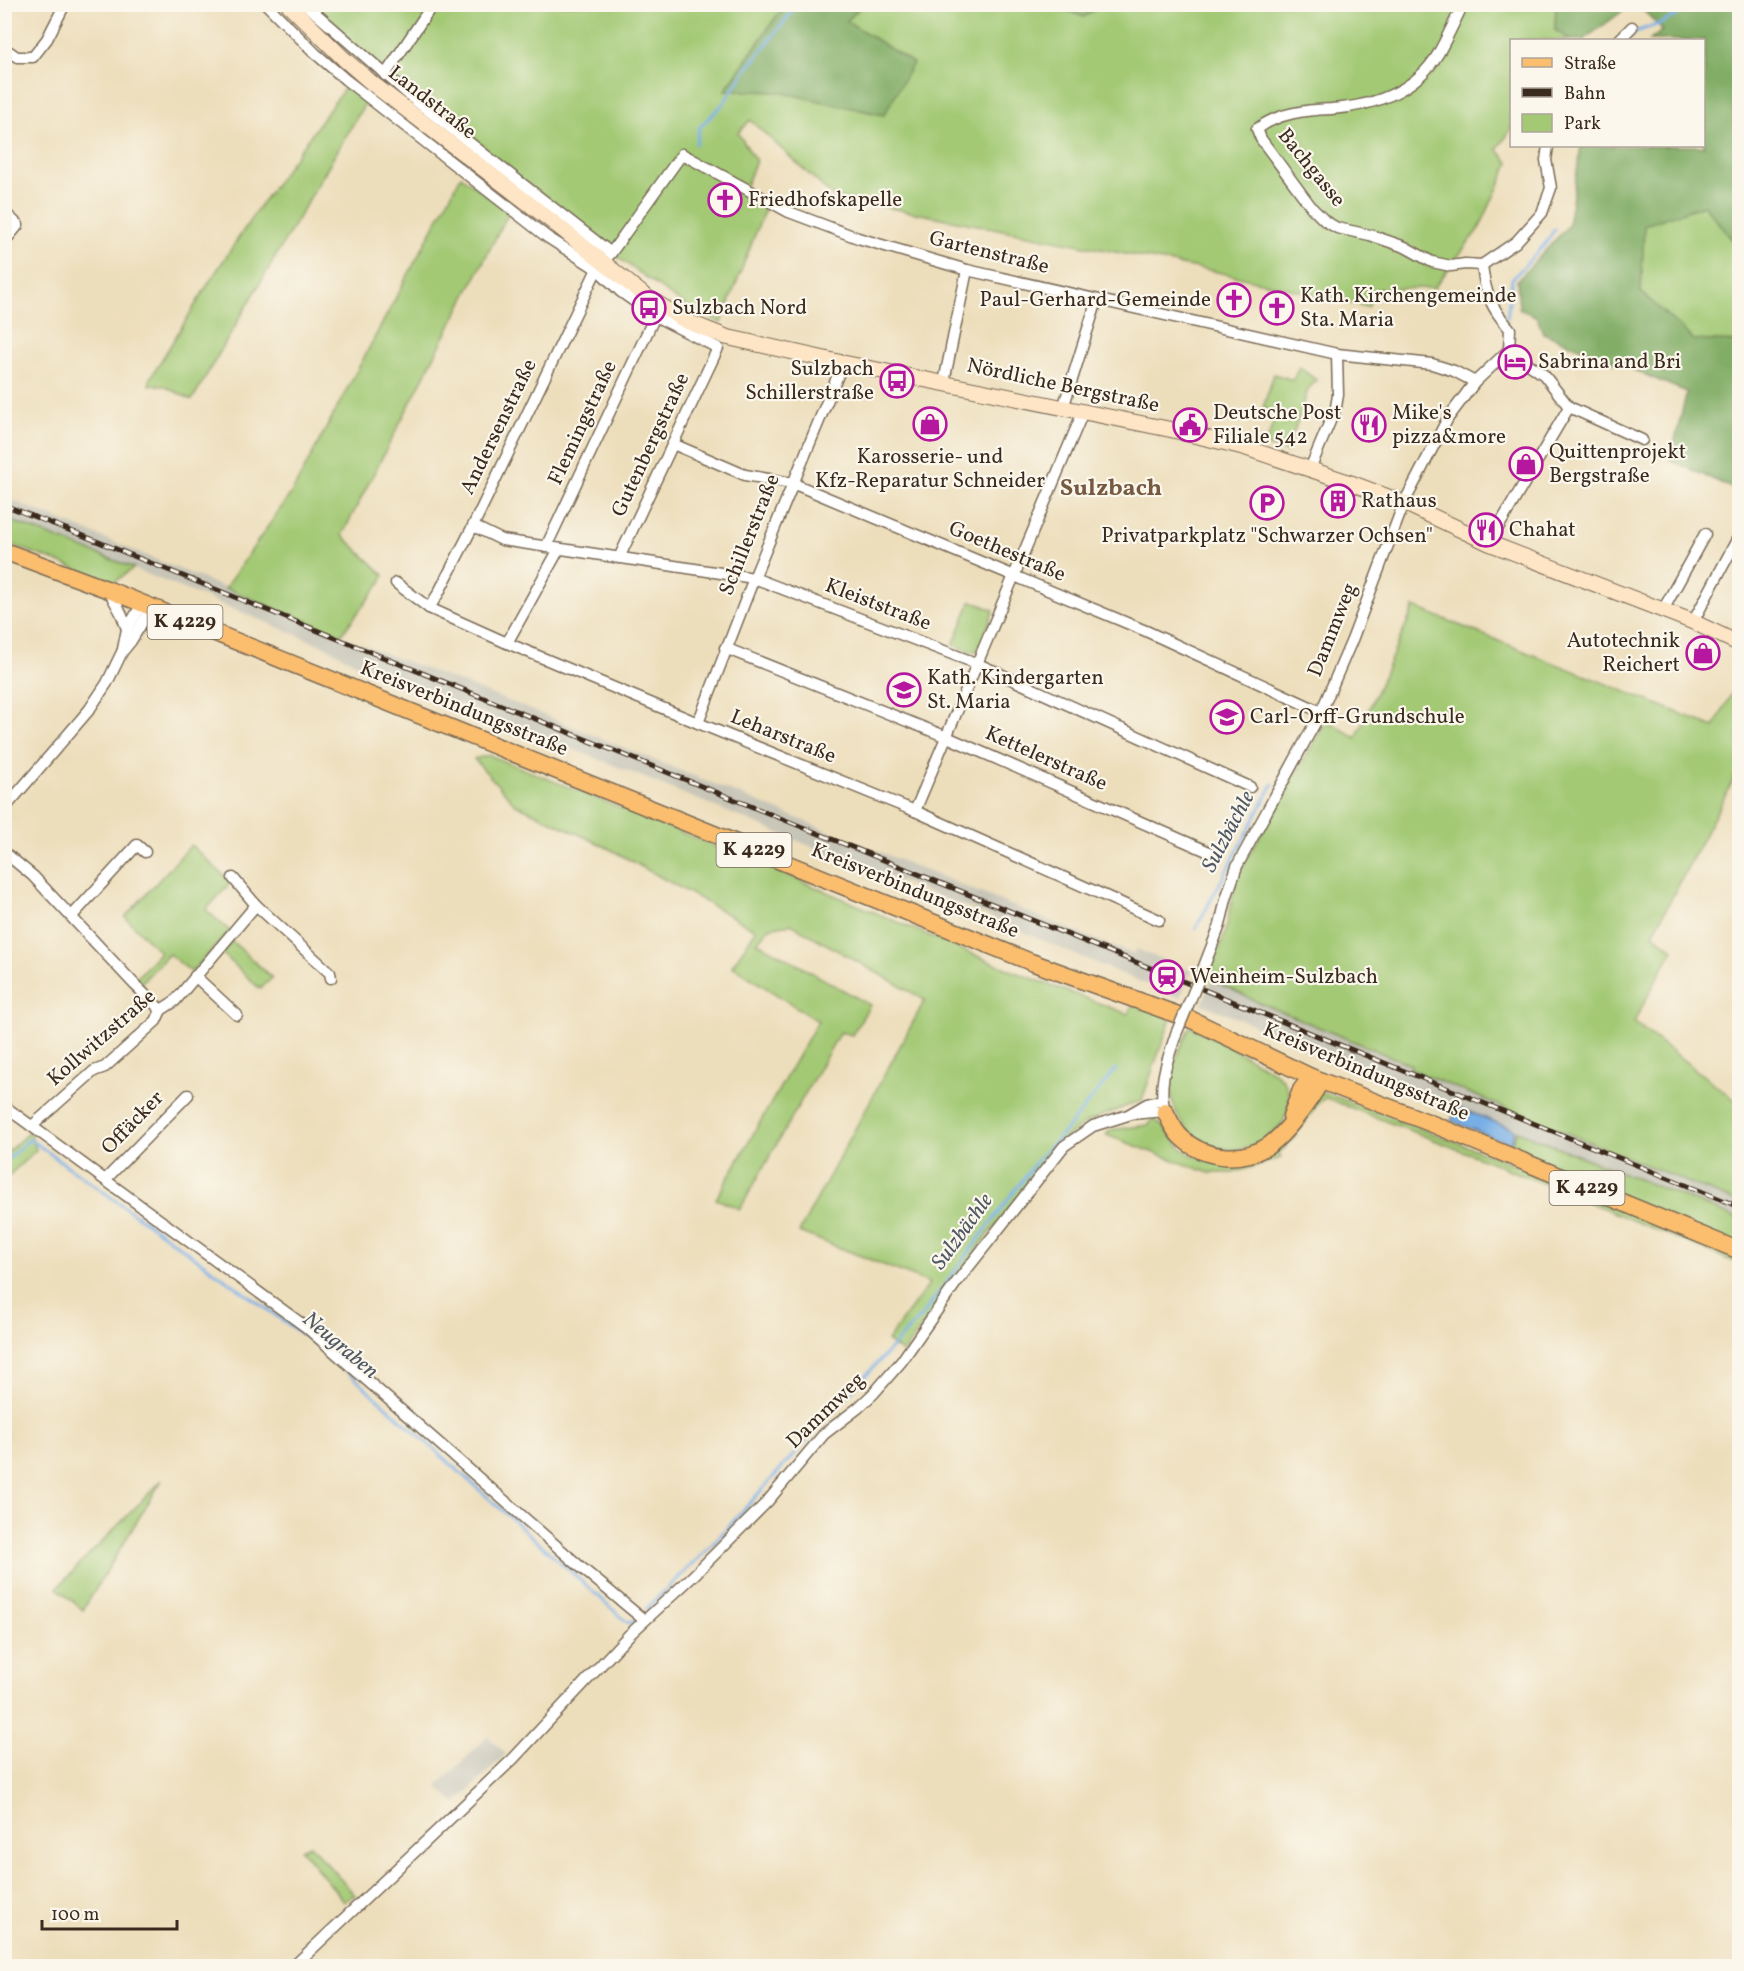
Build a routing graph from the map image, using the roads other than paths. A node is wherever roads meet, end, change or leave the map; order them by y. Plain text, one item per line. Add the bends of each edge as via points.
1 (65, 4) edge
2 (266, 4) edge
3 (288, 4) edge
4 (305, 4) edge
5 (433, 4) edge
6 (1463, 4) edge
7 (1632, 27) dead end
8 (1620, 39) edge
9 (4, 48) edge
10 (385, 75) junction
11 (1548, 147) edge
12 (682, 154) joint
13 (4, 212) edge
14 (558, 226) joint
15 (4, 242) edge
16 (603, 262) junction
17 (1482, 266) junction
18 (967, 270) junction
19 (1097, 300) junction
20 (655, 316) junction
21 (1509, 350) junction
22 (1337, 354) junction
23 (843, 363) junction
24 (944, 382) junction
25 (1475, 382) junction
26 (1569, 407) junction
27 (1063, 408) junction
28 (1083, 412) junction
29 (1642, 440) dead end
30 (673, 444) junction
31 (1310, 469) junction
32 (792, 483) junction
33 (1404, 504) junction
34 (472, 526) junction
35 (1705, 534) dead end
36 (1740, 534) edge
37 (1489, 543) junction
38 (546, 547) junction
39 (560, 549) junction
40 (4, 550) edge
41 (619, 558) junction
42 (1014, 577) junction
43 (754, 578) junction
44 (396, 583) dead end
45 (109, 591) junction
46 (146, 606) junction
47 (429, 608) junction
48 (1664, 610) junction
49 (1693, 622) junction
50 (127, 629) junction
51 (507, 643) junction
52 (1740, 644) edge
53 (726, 648) junction
54 (122, 652) junction
55 (978, 664) junction
56 (1320, 712) junction
57 (698, 723) junction
58 (947, 737) junction
59 (1250, 787) dead end
60 (4, 808) edge
61 (915, 811) junction
62 (4, 852) edge
63 (145, 852) dead end
64 (1216, 855) dead end
65 (233, 878) dead end
66 (256, 905) junction
67 (72, 916) junction
68 (1159, 920) dead end
69 (195, 976) junction
70 (331, 978) dead end
71 (161, 1010) junction
72 (237, 1015) dead end
73 (1280, 1062) junction
74 (1316, 1079) junction
75 (188, 1095) dead end
76 (1296, 1099) junction
77 (4, 1106) edge
78 (1163, 1106) junction
79 (1288, 1125) junction
80 (32, 1126) junction
81 (106, 1179) junction
82 (1740, 1251) edge
83 (644, 1620) junction
84 (294, 1966) edge

1 - 9 street via 33,57 17,57
2 - 16 street via 316,54 389,115 547,237
3 - 14 main road, Landstraße via 373,84
4 - 10 street
5 - 10 street
6 - 17 street, Bachgasse via 1437,55 1408,85 1379,101 1286,114 1257,129 1325,221 1405,247 1432,262
7 - 8 street
10 - 16 street
11 - 17 street via 1551,188 1542,213 1516,242
12 - 16 street, Andersenstraße
12 - 18 street, Gartenstraße via 789,212 858,238
13 - 15 street via 18,225
14 - 16 main road, Nördliche Bergstraße
16 - 20 street via 621,292
16 - 23 main road, Nördliche Bergstraße via 649,299 686,321 726,337
16 - 34 street, Andersenstraße
17 - 21 street via 1488,298 1510,329
18 - 19 street, Gartenstraße
18 - 24 street
19 - 22 street, Gartenstraße
19 - 27 street
20 - 30 street, Gutenbergstraße via 718,348
20 - 38 street, Flemingstraße
21 - 25 street
21 - 26 street via 1544,375
22 - 25 street, Gartenstraße via 1432,364
22 - 31 street via 1336,407
23 - 24 main road, Nördliche Bergstraße
23 - 32 street, Schillerstraße
24 - 27 main road, Nördliche Bergstraße
25 - 33 street via 1448,418
26 - 29 street
26 - 37 street
27 - 28 main road, Nördliche Bergstraße
28 - 31 main road, Nördliche Bergstraße via 1233,445
28 - 42 street
30 - 32 street, Goethestraße via 745,475
30 - 41 street, Gutenbergstraße
31 - 33 main road, Nördliche Bergstraße
32 - 42 street, Goethestraße
32 - 43 street, Schillerstraße
33 - 37 main road, Nördliche Bergstraße
33 - 56 street, Dammweg
34 - 38 street, Kleiststraße via 502,540
34 - 47 street, Andersenstraße
35 - 48 street
36 - 49 street
37 - 48 main road, Nördliche Bergstraße
38 - 39 street, Kleiststraße
39 - 41 street, Kleiststraße
39 - 51 street
40 - 45 main road, Kreisverbindungsstraße / K 4229
41 - 43 street, Kleiststraße
42 - 55 street
42 - 56 street, Goethestraße via 1153,634
43 - 53 street, Schillerstraße
43 - 55 street, Kleiststraße
44 - 47 street, Leharstraße
45 - 46 main road, Kreisverbindungsstraße / K 4229
45 - 50 street
46 - 50 street
46 - 54 street
46 - 73 main road, Kreisverbindungsstraße / K 4229 via 1031,962 1192,1020
47 - 51 street, Leharstraße
48 - 49 main road, Nördliche Bergstraße
49 - 52 main road, Nördliche Bergstraße
50 - 54 street
51 - 57 street, Leharstraße
53 - 57 street, Schillerstraße
53 - 58 street, Kettelerstraße
54 - 60 street via 89,710
55 - 58 street
55 - 59 street, Kleiststraße
56 - 78 street, Dammweg, bridge via 1237,866 1220,924 1164,1072
57 - 61 street, Leharstraße
58 - 61 street
58 - 64 street, Kettelerstraße
61 - 68 street, Leharstraße
62 - 67 street
63 - 67 street via 137,844
65 - 66 street
66 - 69 street, Kollwitzstraße
66 - 70 street
67 - 71 street
69 - 71 street, Kollwitzstraße
69 - 72 street
71 - 80 street, Kollwitzstraße via 148,1029
73 - 74 main road, Kreisverbindungsstraße / K 4229
73 - 76 main road
74 - 76 main road via 1304,1085
74 - 79 main road via 1311,1098
74 - 82 main road, Kreisverbindungsstraße / K 4229
75 - 81 street, Offäcker
76 - 79 main road
77 - 80 street
78 - 79 main road via 1174,1128 1189,1145 1225,1157 1269,1145
78 - 83 street, Dammweg via 1083,1131 1055,1155 874,1393 824,1434 767,1502
80 - 81 street
81 - 83 street via 306,1327
83 - 84 street, Dammweg via 513,1759

